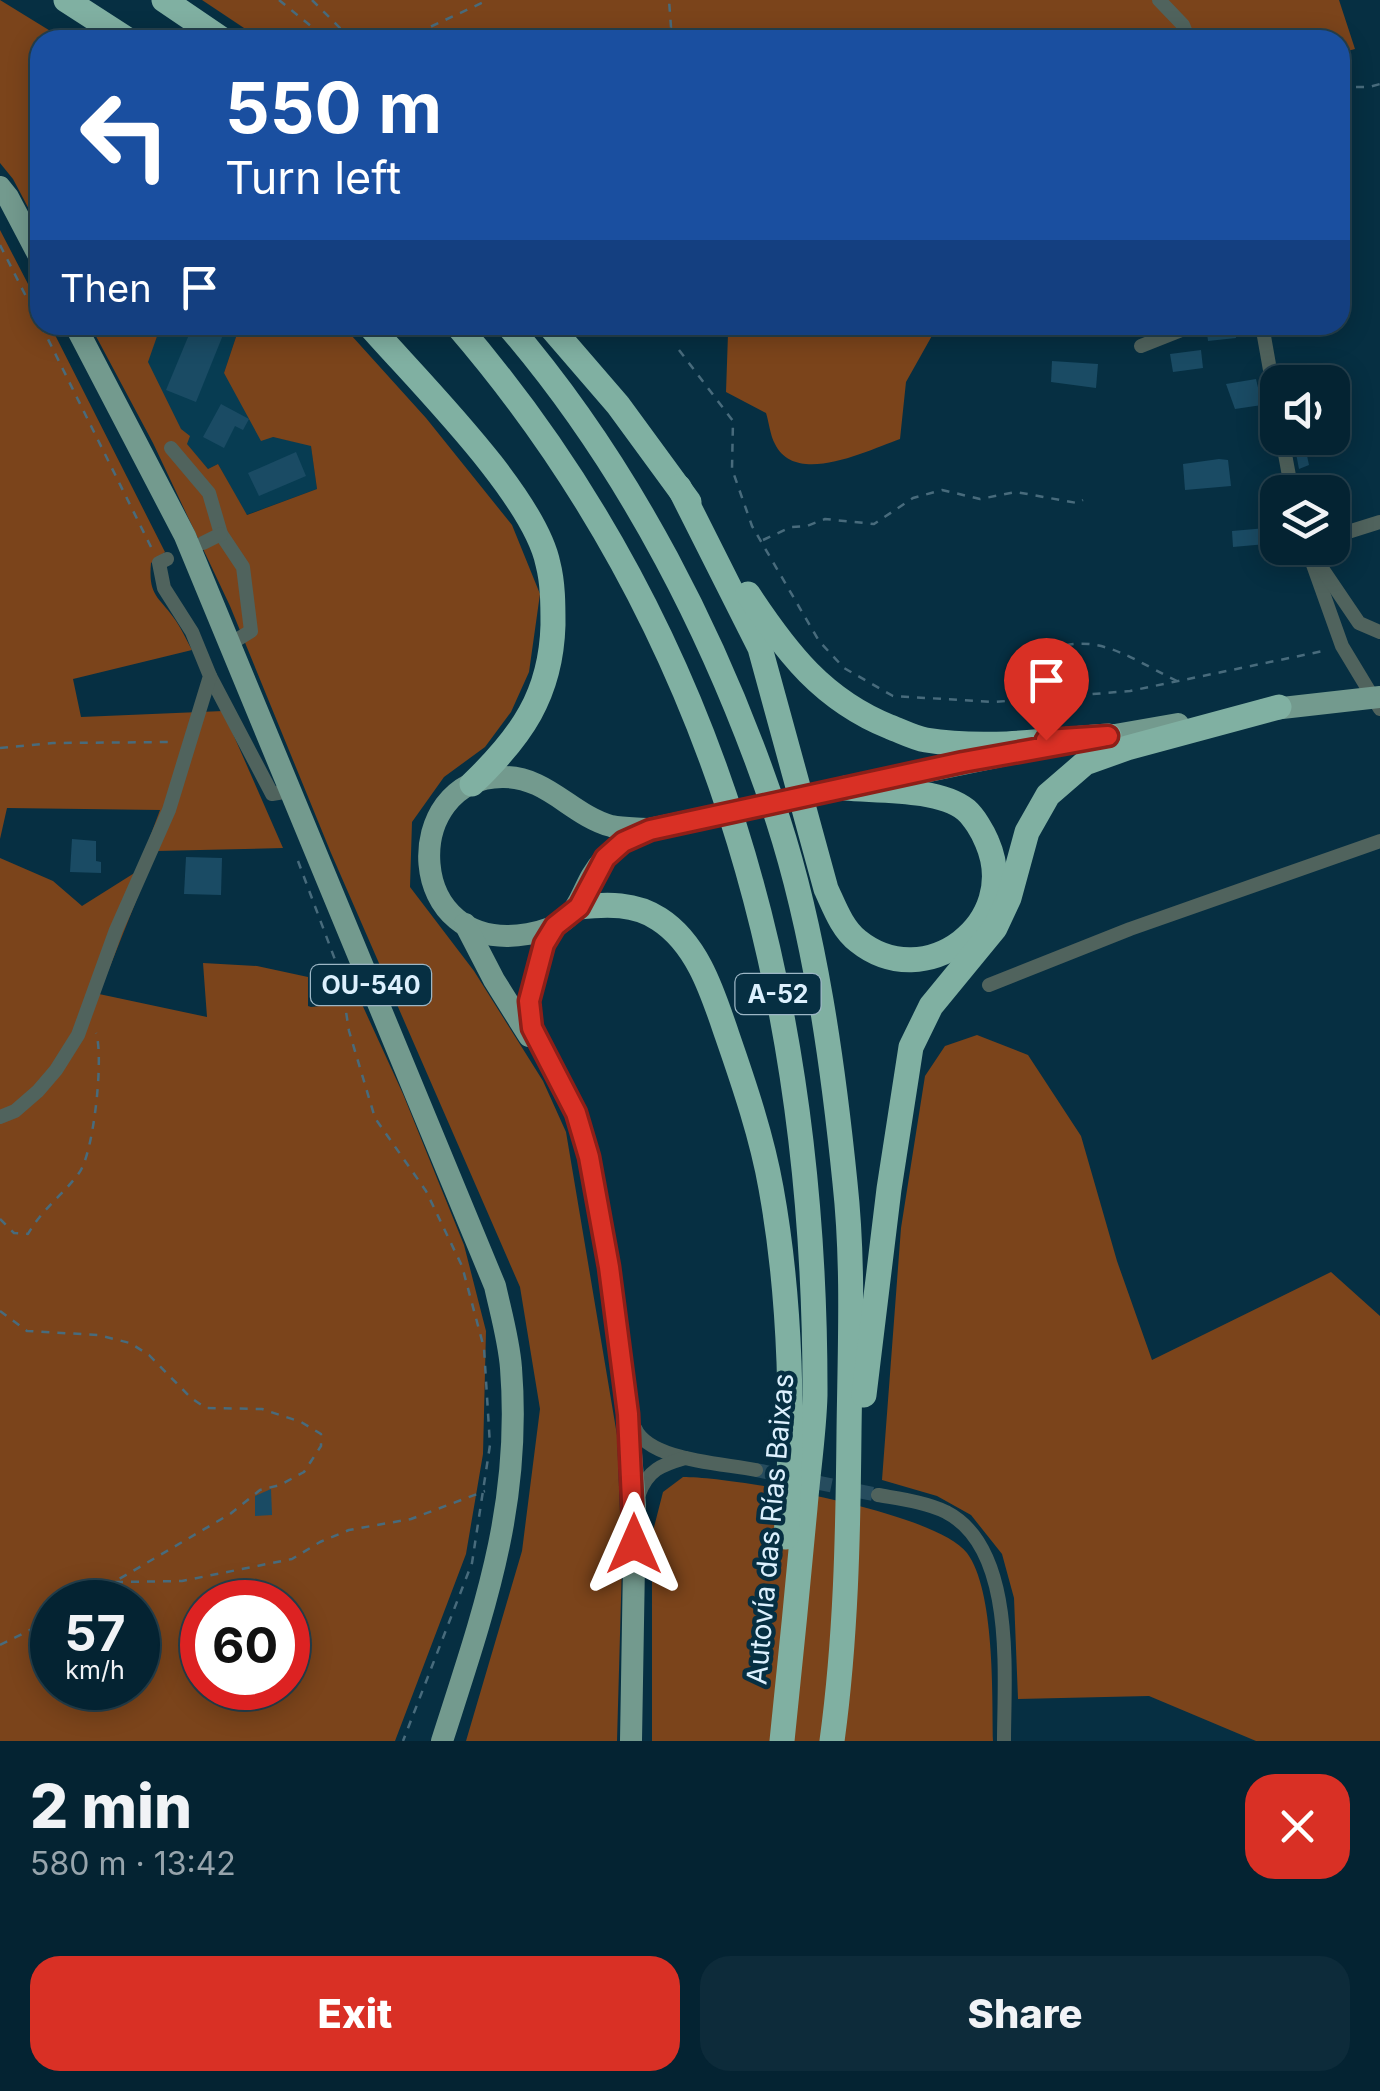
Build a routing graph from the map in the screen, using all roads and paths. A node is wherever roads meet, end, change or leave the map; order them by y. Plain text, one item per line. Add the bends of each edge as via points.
1 (66, 0) edge
2 (143, 0) edge
3 (164, 0) edge
4 (279, 0) edge
5 (312, 0) edge
6 (488, 0) edge
7 (670, 0) edge
8 (1159, 0) edge
9 (98, 30) edge
10 (112, 30) edge
11 (187, 30) edge
12 (208, 30) edge
13 (316, 30) edge
14 (342, 30) edge
15 (424, 30) edge
16 (670, 30) edge
17 (1186, 30) edge
18 (1380, 84) edge
19 (1350, 86) edge
20 (0, 187) edge
21 (30, 239) edge
22 (0, 244) edge
23 (30, 304) edge
24 (46, 335) edge
25 (80, 335) edge
26 (378, 335) edge
27 (465, 335) edge
28 (517, 335) edge
29 (558, 335) edge
30 (1168, 335) edge
31 (1264, 335) edge
32 (1140, 346) dead end
33 (679, 350) dead end
34 (1269, 365) edge
35 (171, 448) dead end
36 (679, 488) junction
37 (1083, 500) dead end
38 (1380, 522) edge
39 (1350, 531) edge
40 (221, 534) junction
41 (762, 540) junction
42 (204, 543) dead end
43 (163, 561) joint
44 (1314, 565) edge
45 (1320, 565) edge
46 (1380, 632) edge
47 (230, 644) junction
48 (1342, 646) junction
49 (210, 676) junction
50 (1179, 682) junction
51 (1380, 698) edge
52 (1024, 700) junction
53 (1279, 707) junction
54 (1380, 709) edge
55 (1108, 736) junction
56 (189, 742) junction
57 (0, 748) edge
58 (472, 784) junction
59 (845, 788) junction
60 (290, 791) junction
61 (650, 830) junction
62 (1380, 840) edge
63 (292, 848) dead end
64 (579, 907) junction
65 (465, 924) junction
66 (555, 926) junction
67 (989, 985) dead end
68 (87, 1008) junction
69 (549, 1063) junction
70 (0, 1117) edge
71 (0, 1219) edge
72 (0, 1311) edge
73 (628, 1414) junction
74 (660, 1458) junction
75 (631, 1460) junction
76 (756, 1470) tunnel mouth
77 (485, 1490) junction
78 (878, 1495) tunnel mouth
79 (635, 1505) junction
80 (848, 1530) junction
81 (116, 1580) edge
82 (160, 1581) edge
83 (30, 1630) edge
84 (0, 1645) edge
85 (462, 1676) junction
86 (403, 1741) edge
87 (442, 1741) edge
88 (451, 1741) edge
89 (631, 1741) edge
90 (769, 1741) edge
91 (782, 1741) edge
92 (832, 1741) edge
93 (1004, 1741) edge

1 - 9 highway
1 - 10 highway
2 - 11 highway
3 - 12 highway
4 - 13 path
5 - 14 path
6 - 15 path
7 - 16 path
8 - 17 street
18 - 19 path
20 - 21 main road
22 - 23 path
24 - 43 path
25 - 47 main road, OU-540 via 185,536
26 - 58 highway via 495,469 548,560 552,660 522,732
27 - 91 highway, Autovía das Rías Baixas / A-52 via 539,426 640,593 696,712 740,839 774,971 798,1109 811,1252 814,1399
28 - 80 highway, A-52 via 634,500 685,593 778,820 827,1040 846,1186
29 - 36 highway
30 - 32 street
31 - 34 street
33 - 41 path via 733,421 732,469
35 - 40 street via 209,492
36 - 55 highway via 782,646 821,687 866,718 922,740 985,744
36 - 59 highway via 760,648 838,916 855,940 883,957 915,959 962,944 990,906 995,882 994,858 966,809 930,795
37 - 41 path via 1016,492 980,499 942,490 900,504 874,524 826,519
38 - 39 street
40 - 42 street
40 - 47 street via 243,567 251,631
41 - 52 path via 819,641 844,668 893,696
43 - 49 street via 164,588
44 - 48 street
45 - 46 street via 1359,623
47 - 60 main road, OU-540
48 - 50 path
48 - 54 street
49 - 56 street
49 - 60 street via 272,794
50 - 52 path
50 - 52 path via 1104,646 1077,641 1024,664
51 - 53 main road
53 - 55 main road
53 - 80 highway via 1085,762 1048,795 1027,832 995,928 931,1006 911,1047
55 - 59 main road
56 - 57 path
56 - 68 street via 169,810
58 - 61 main road via 500,776 523,779 611,826
58 - 65 main road via 432,826 428,856 433,886 450,915
59 - 61 main road
60 - 85 main road, OU-540 via 496,1286 511,1366 508,1506 496,1570
61 - 64 main road via 605,858
62 - 67 street
63 - 77 path via 340,973 375,1118 426,1192 462,1266 488,1380
64 - 66 main road
64 - 90 highway via 640,908 686,944 708,979 771,1185 788,1316 787,1518
65 - 66 main road via 497,936
65 - 69 main road
66 - 69 main road via 529,1001 532,1028
68 - 70 street via 56,1070 38,1092
68 - 71 path via 99,1046 87,1159 28,1234 14,1233
69 - 73 main road via 576,1113 589,1157
72 - 81 path via 26,1330 130,1343 206,1408 272,1412 321,1434 322,1446 304,1472 260,1490
73 - 74 street via 640,1440
73 - 75 main road
74 - 75 street via 638,1454
74 - 76 street
74 - 79 street
75 - 79 main road
77 - 82 path via 412,1519 348,1530 292,1559
77 - 86 path via 468,1577
78 - 93 street via 948,1513 980,1544 995,1576 1004,1646
79 - 89 main road
80 - 92 highway, A-52
83 - 84 path
85 - 87 main road, OU-540
85 - 88 main road

